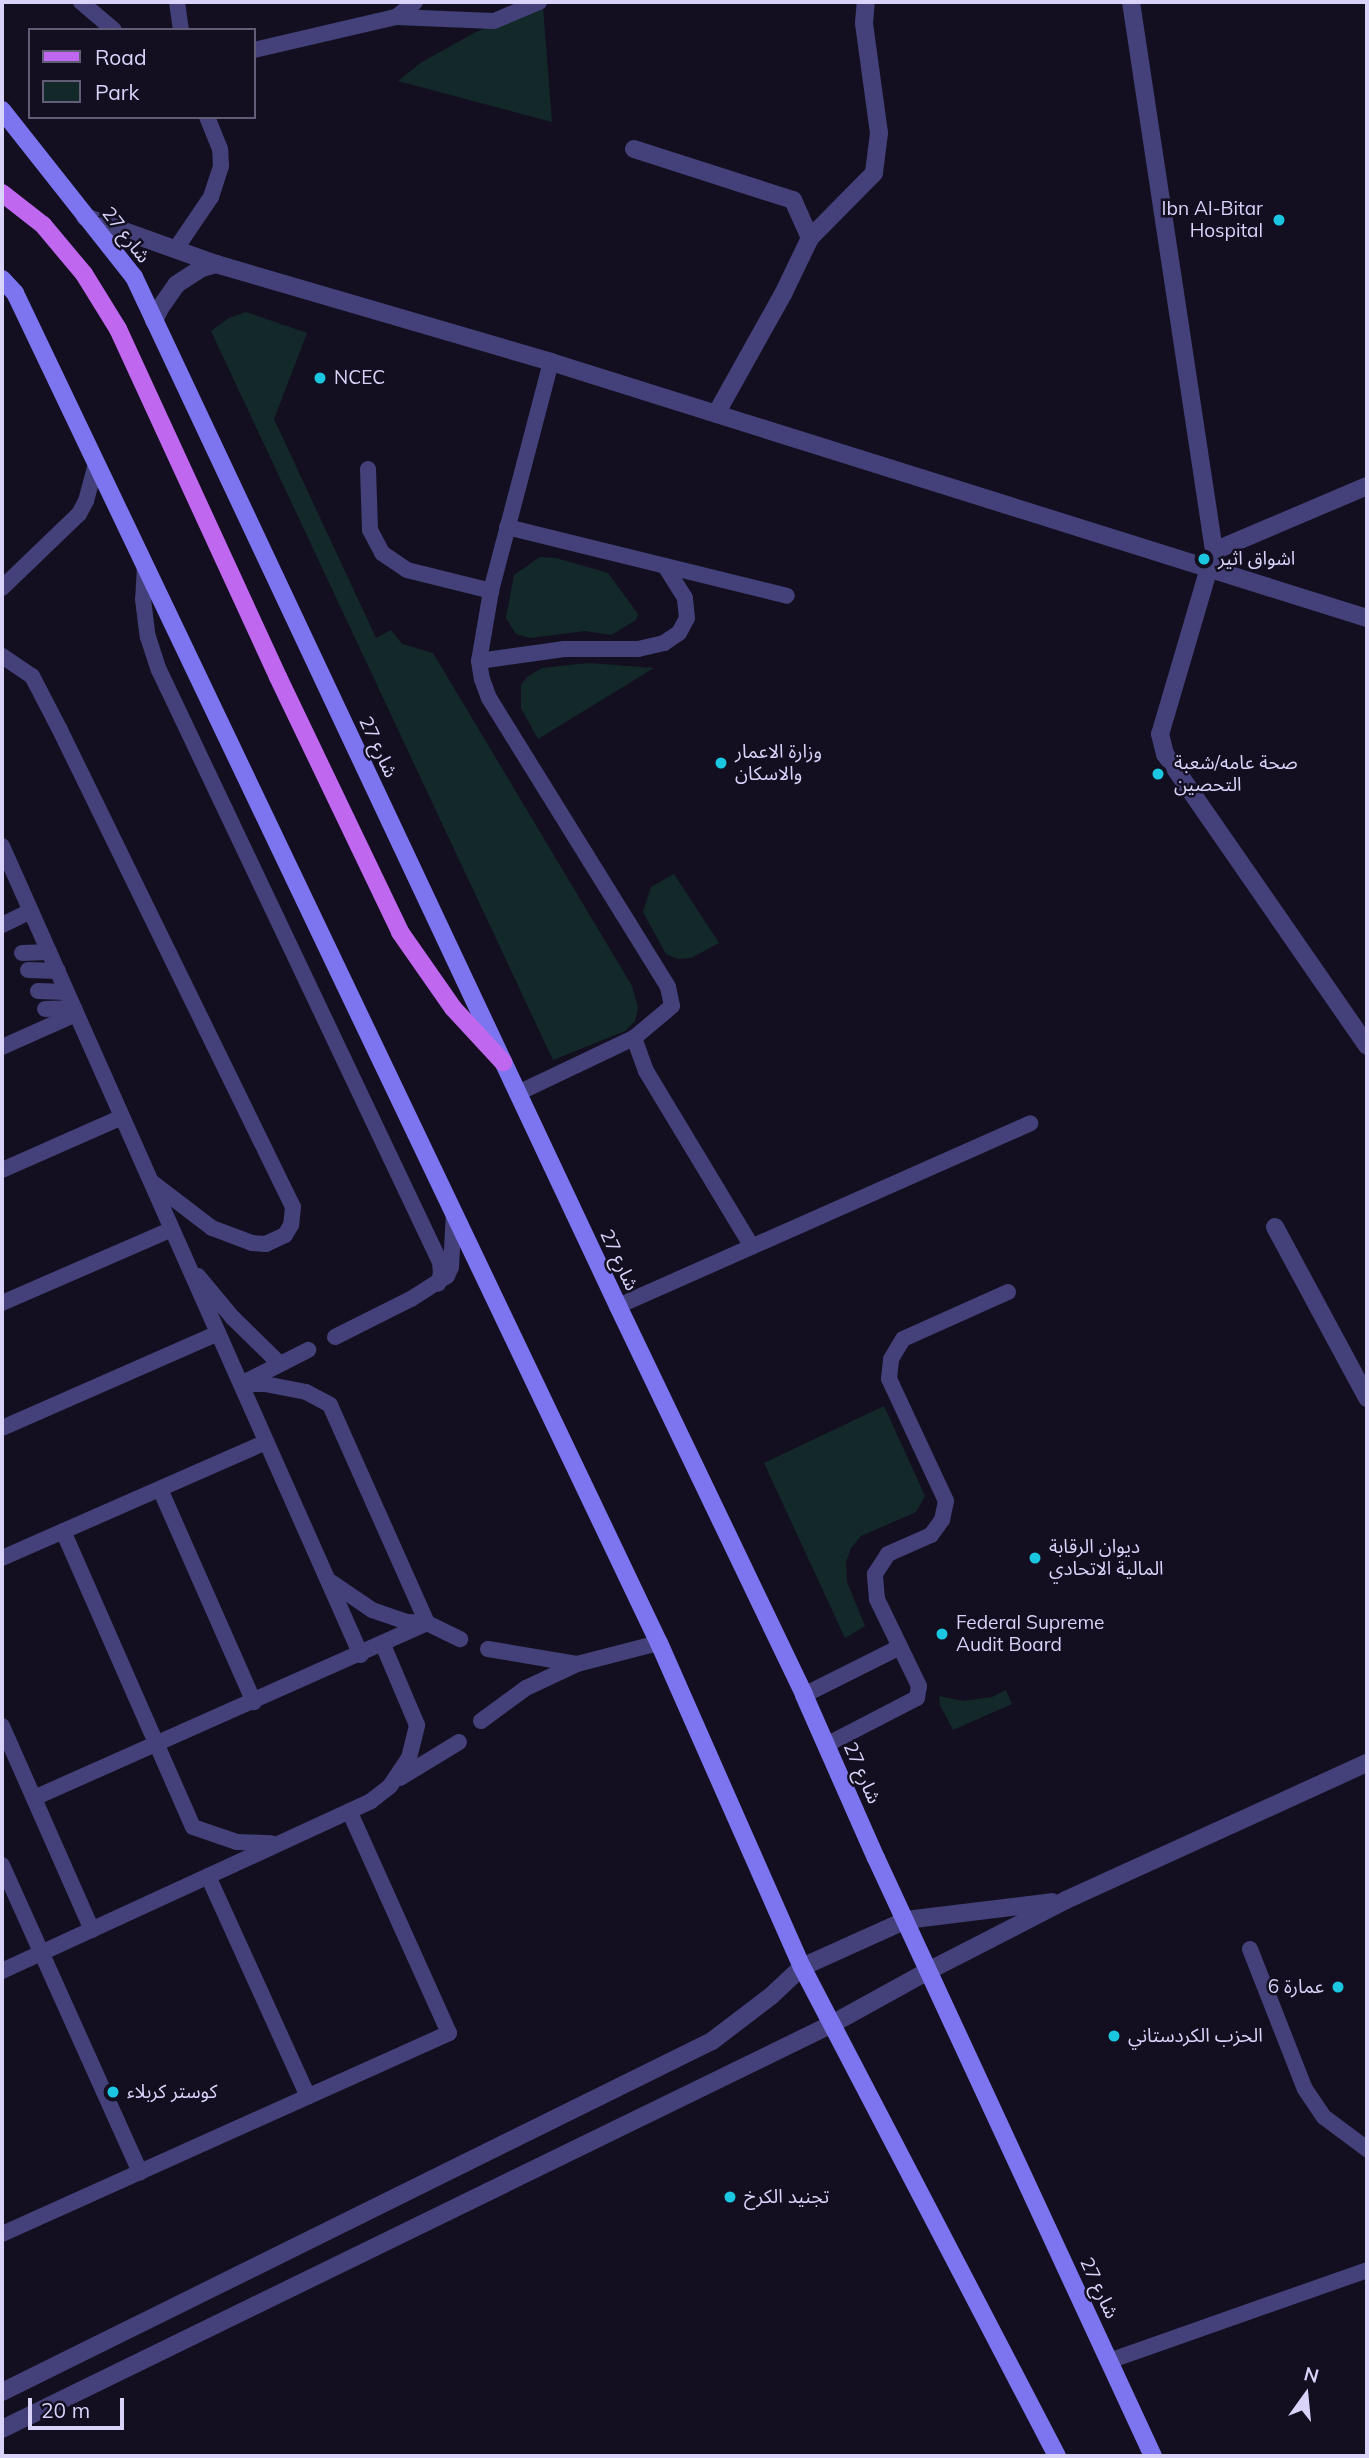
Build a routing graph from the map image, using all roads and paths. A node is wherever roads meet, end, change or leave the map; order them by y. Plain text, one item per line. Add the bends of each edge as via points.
1 (81, 2) edge
2 (177, 2) edge
3 (415, 2) edge
4 (539, 2) edge
5 (866, 2) edge
6 (1131, 2) edge
7 (396, 18) junction
8 (112, 28) edge
9 (181, 28) edge
10 (256, 50) edge
11 (2, 110) edge
12 (208, 119) edge
13 (2, 121) edge
14 (26, 143) junction
15 (634, 149) dead end
16 (2, 193) edge
17 (85, 217) junction
18 (810, 238) junction
19 (175, 250) junction
20 (216, 264) junction
21 (2, 279) edge
22 (155, 321) junction
23 (551, 362) junction
24 (716, 414) junction
25 (96, 463) junction
26 (368, 469) dead end
27 (1367, 486) edge
28 (507, 527) junction
29 (1214, 551) junction
30 (145, 565) junction
31 (665, 566) junction
32 (1210, 571) junction
33 (2, 588) edge
34 (491, 591) junction
35 (787, 596) dead end
36 (1367, 618) edge
37 (2, 656) edge
38 (479, 661) junction
39 (2, 846) edge
40 (31, 911) junction
41 (2, 925) edge
42 (49, 952) junction
43 (22, 953) dead end
44 (29, 970) dead end
45 (58, 971) junction
46 (38, 991) dead end
47 (66, 992) junction
48 (45, 1009) dead end
49 (75, 1011) junction
50 (634, 1038) junction
51 (1367, 1045) edge
52 (2, 1047) edge
53 (503, 1062) junction
54 (518, 1093) junction
55 (122, 1117) junction
56 (1030, 1123) dead end
57 (2, 1170) edge
58 (150, 1181) junction
59 (454, 1213) junction
60 (1275, 1227) dead end
61 (172, 1229) junction
62 (752, 1247) junction
63 (187, 1263) junction
64 (438, 1284) junction
65 (1007, 1292) dead end
66 (2, 1303) edge
67 (618, 1306) junction
68 (218, 1333) junction
69 (335, 1337) dead end
70 (308, 1350) dead end
71 (280, 1364) junction
72 (240, 1384) junction
73 (1367, 1398) edge
74 (2, 1428) edge
75 (266, 1442) junction
76 (160, 1489) junction
77 (63, 1531) junction
78 (2, 1558) edge
79 (327, 1578) junction
80 (427, 1623) junction
81 (460, 1639) dead end
82 (659, 1643) junction
83 (383, 1645) junction
84 (898, 1647) junction
85 (488, 1649) dead end
86 (361, 1655) junction
87 (577, 1664) junction
88 (804, 1695) junction
89 (254, 1702) junction
90 (481, 1721) dead end
91 (4, 1736) edge
92 (459, 1742) dead end
93 (157, 1744) junction
94 (826, 1745) junction
95 (1367, 1763) edge
96 (390, 1786) junction
97 (34, 1798) junction
98 (349, 1811) junction
99 (288, 1839) junction
100 (2, 1865) edge
101 (208, 1876) junction
102 (1066, 1900) junction
103 (906, 1920) junction
104 (92, 1930) junction
105 (1250, 1949) dead end
106 (41, 1953) junction
107 (802, 1967) junction
108 (930, 1970) junction
109 (2, 1971) edge
110 (832, 2024) junction
111 (308, 2096) junction
112 (1367, 2149) edge
113 (140, 2172) junction
114 (3, 2230) edge
115 (1367, 2270) edge
116 (1109, 2361) junction
117 (2, 2392) edge
118 (2, 2429) edge
119 (1057, 2456) edge
120 (1153, 2456) edge

1 - 8 lane
2 - 9 lane
3 - 7 lane
4 - 7 lane via 494,22
5 - 18 street via 864,23 878,133 874,173
6 - 29 street
7 - 10 lane
11 - 14 main road, شارع 27
12 - 19 lane via 220,149 221,166 211,197
13 - 14 main road
14 - 17 main road, شارع 27
15 - 18 street via 793,200
16 - 53 main road via 43,225 76,264 118,329 400,932 453,1009
17 - 19 street
17 - 22 main road, شارع 27 via 134,278
18 - 24 street
19 - 20 street
20 - 22 street via 177,284
20 - 23 street
21 - 25 main road via 15,293
22 - 53 main road, شارع 27
23 - 24 street
23 - 28 lane
24 - 32 street
25 - 30 main road
25 - 33 lane via 79,514
26 - 34 lane via 370,530 382,553 407,569
27 - 29 street
28 - 31 lane
28 - 34 lane
29 - 32 street
30 - 59 main road
30 - 64 lane via 146,624 159,670 440,1262
31 - 35 lane
31 - 38 lane via 685,597 687,618 679,634 664,643 638,649 564,649
32 - 36 street
32 - 51 street via 1165,712 1160,734 1165,754
34 - 38 lane
37 - 58 lane via 32,676 60,728 292,1207 291,1225 285,1235 266,1244 252,1243 212,1228
38 - 50 lane via 489,698 668,987 672,1006
39 - 40 lane
40 - 41 lane
40 - 42 lane
42 - 43 lane
42 - 45 lane
44 - 45 lane
45 - 47 lane
46 - 47 lane
47 - 49 lane
48 - 49 lane
49 - 52 lane
49 - 55 lane
50 - 54 lane
50 - 62 lane via 646,1071
53 - 54 main road, شارع 27
54 - 67 main road, شارع 27
55 - 57 lane
55 - 58 lane
56 - 62 lane
58 - 61 lane
59 - 64 lane via 451,1267
59 - 82 main road
60 - 73 street
61 - 63 lane
61 - 66 lane
62 - 67 lane
63 - 68 lane
63 - 71 lane
64 - 69 lane
65 - 84 lane via 903,1339 891,1359 890,1379 946,1501 942,1520 931,1535 888,1554 875,1574 877,1599
67 - 88 main road, شارع 27
68 - 72 lane
68 - 74 lane
70 - 71 lane
71 - 72 lane
72 - 75 lane
72 - 80 lane via 306,1392 330,1405
75 - 76 lane
75 - 79 lane
76 - 77 lane
76 - 89 lane
77 - 78 lane
77 - 93 lane
79 - 80 lane via 372,1610 407,1622
79 - 86 lane
80 - 81 lane
80 - 83 lane
82 - 87 lane
82 - 107 main road
83 - 86 lane
83 - 96 lane via 416,1725 409,1758
84 - 88 lane
84 - 94 lane via 919,1686 917,1698
85 - 87 lane
86 - 89 lane
87 - 90 lane via 526,1688
88 - 94 main road, شارع 27
89 - 93 lane
91 - 97 lane
92 - 96 lane
93 - 97 lane
93 - 99 lane via 193,1827 237,1842
94 - 103 main road, شارع 27
95 - 102 street
96 - 98 lane
97 - 104 lane
98 - 99 lane
98 - 111 lane via 449,2033
99 - 101 lane
100 - 106 lane
101 - 104 lane
101 - 111 lane
102 - 103 street
102 - 108 street
103 - 107 street
103 - 108 main road, شارع 27
104 - 106 lane
105 - 112 lane via 1305,2089 1324,2117
106 - 109 lane
106 - 113 lane
107 - 110 main road
107 - 117 street via 712,2041
108 - 110 street
108 - 116 main road, شارع 27
110 - 118 street
110 - 119 main road
111 - 113 lane
113 - 114 lane
115 - 116 lane
116 - 120 main road, شارع 27

